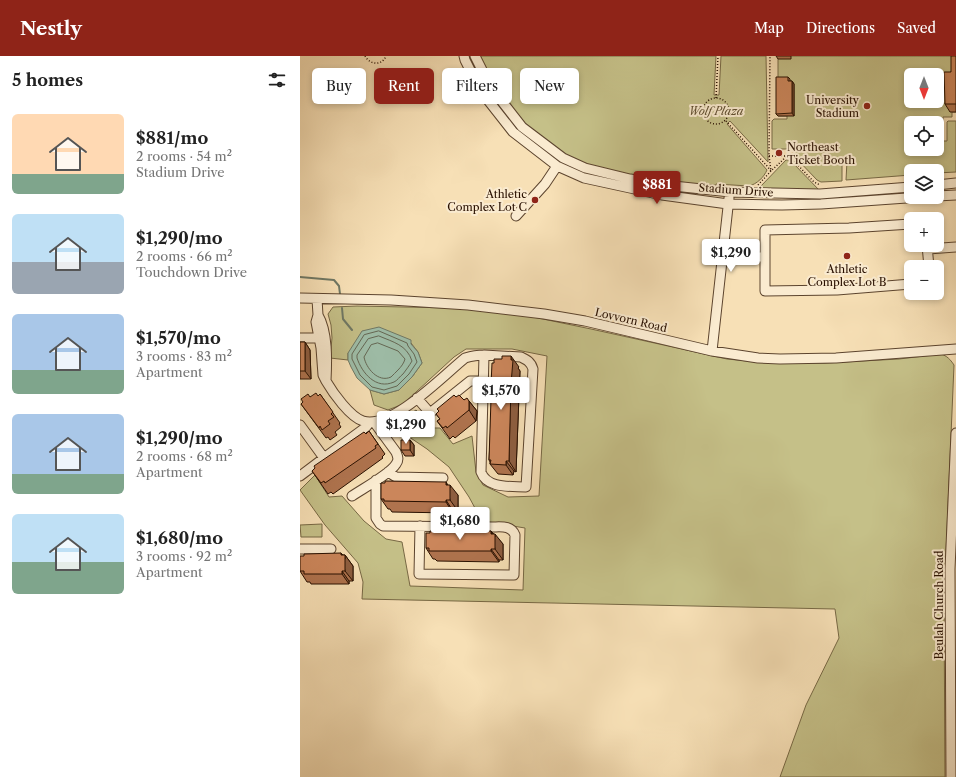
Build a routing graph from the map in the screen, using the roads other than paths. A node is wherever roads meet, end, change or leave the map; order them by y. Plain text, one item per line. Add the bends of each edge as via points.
1 (464, 56) edge
2 (475, 56) edge
3 (557, 166) junction
4 (956, 183) edge
5 (944, 184) edge
6 (904, 188) edge
7 (730, 192) junction
8 (956, 194) edge
9 (944, 195) edge
10 (904, 198) edge
11 (728, 204) junction
12 (516, 216) dead end
13 (904, 224) edge
14 (944, 247) edge
15 (956, 247) edge
16 (723, 257) junction
17 (765, 257) junction
18 (904, 285) edge
19 (300, 298) edge
20 (317, 299) junction
21 (300, 338) edge
22 (322, 338) junction
23 (956, 349) edge
24 (712, 351) junction
25 (484, 355) junction
26 (483, 381) junction
27 (417, 398) junction
28 (372, 422) junction
29 (300, 425) edge
30 (956, 433) edge
31 (324, 458) junction
32 (388, 472) junction
33 (300, 476) edge
34 (443, 478) dead end
35 (376, 480) junction
36 (352, 496) dead end
37 (420, 526) junction
38 (300, 549) edge
39 (330, 549) dead end
40 (951, 777) edge

1 - 3 street, Stadium Drive via 480,90 513,132
2 - 7 street, Stadium Drive via 490,86 522,127 563,158 585,168 630,179
3 - 11 street, Stadium Drive via 584,178 641,191
3 - 12 street via 545,184
4 - 5 street
6 - 7 street, Stadium Drive via 820,194
7 - 11 street
8 - 9 street
10 - 11 street, Stadium Drive via 821,204
11 - 16 street
13 - 17 street via 765,230
14 - 15 street
16 - 17 street
16 - 24 street
17 - 18 street via 765,291 837,290
19 - 20 street, Lovvorn Road
20 - 22 street via 316,322
20 - 24 street, Lovvorn Road via 399,300 544,314
21 - 22 street
22 - 28 street via 322,369 326,381 349,412 360,420
23 - 24 street, Lovvorn Road via 836,358 758,358
25 - 26 street
25 - 26 street via 521,357 532,365 526,487 501,486 482,477 480,472
25 - 27 street via 465,358
26 - 27 street via 470,381 430,413
27 - 28 street via 394,415
28 - 31 street
28 - 32 street via 398,458 397,464
29 - 31 street
30 - 40 street, Beulah Church Road via 950,569
31 - 33 street
32 - 34 street via 396,477
32 - 35 street
35 - 36 street
35 - 37 street via 376,518 380,524
37 - 37 street via 511,529 515,535 514,575 419,574
38 - 39 street

